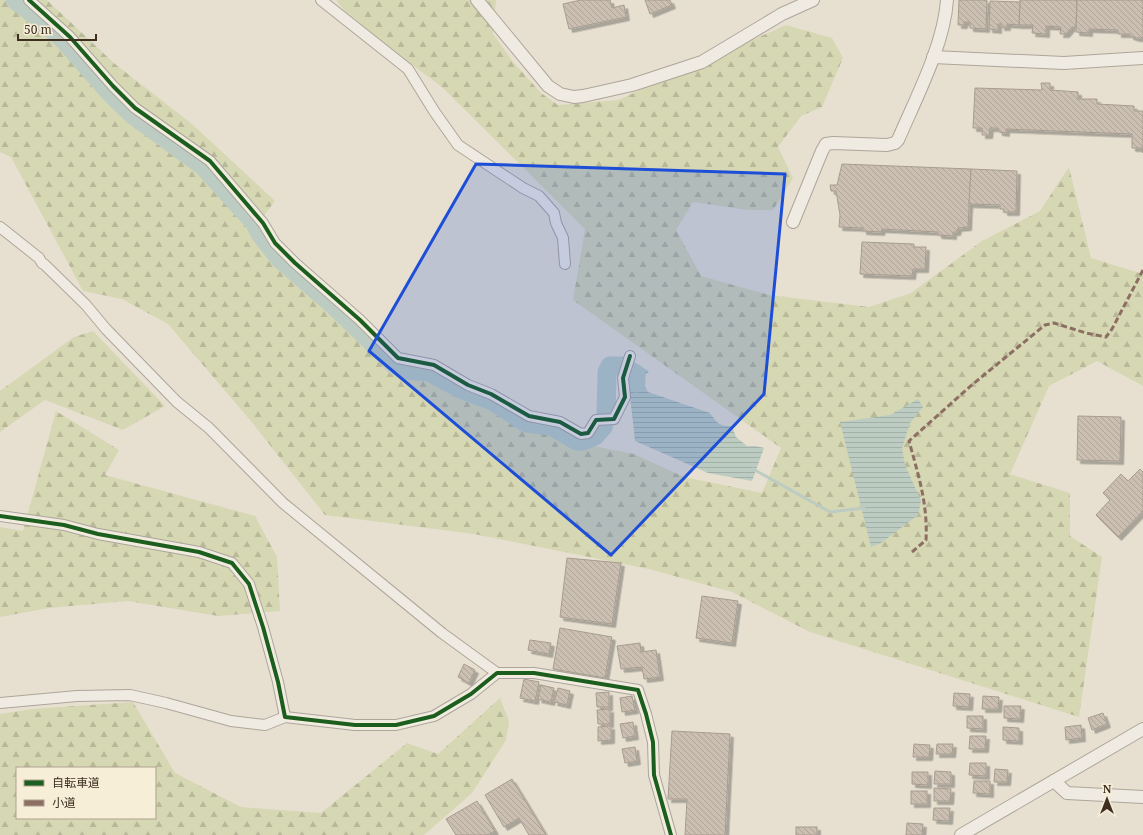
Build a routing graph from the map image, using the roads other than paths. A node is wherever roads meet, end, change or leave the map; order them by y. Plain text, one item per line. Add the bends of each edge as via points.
1 (29, 0) edge
2 (321, 0) edge
3 (477, 0) edge
4 (813, 0) edge
5 (947, 0) edge
6 (933, 57) junction
7 (1143, 58) edge
8 (793, 222) dead end
9 (0, 227) edge
10 (565, 264) dead end
11 (630, 356) dead end
12 (0, 516) edge
13 (497, 673) junction
14 (0, 703) edge
15 (286, 717) junction
16 (1143, 729) edge
17 (1054, 781) junction
18 (1143, 797) edge
19 (671, 835) edge
20 (961, 835) edge

1 - 11 street via 70,37 135,108 210,161 263,223 275,243 398,358 434,365 529,416 560,422 580,434 588,433 596,420 614,419 625,397 623,378
2 - 10 street via 408,70 458,145 539,196 554,213 563,238
3 - 4 street via 548,86 560,94 574,97 632,85 702,62 782,14
5 - 6 street via 942,29
6 - 7 street via 1064,63
6 - 8 street via 895,143 826,144
9 - 13 street via 39,258 177,402 209,428 283,503 442,633
12 - 15 street via 64,525 98,534 200,552 232,563 249,584
13 - 15 street via 471,694 434,716 396,725 355,725
13 - 19 street via 534,673 638,690 652,742 654,776
14 - 15 street via 77,696 130,695 230,721 265,725
16 - 17 street
17 - 18 street via 1067,792
17 - 20 street

